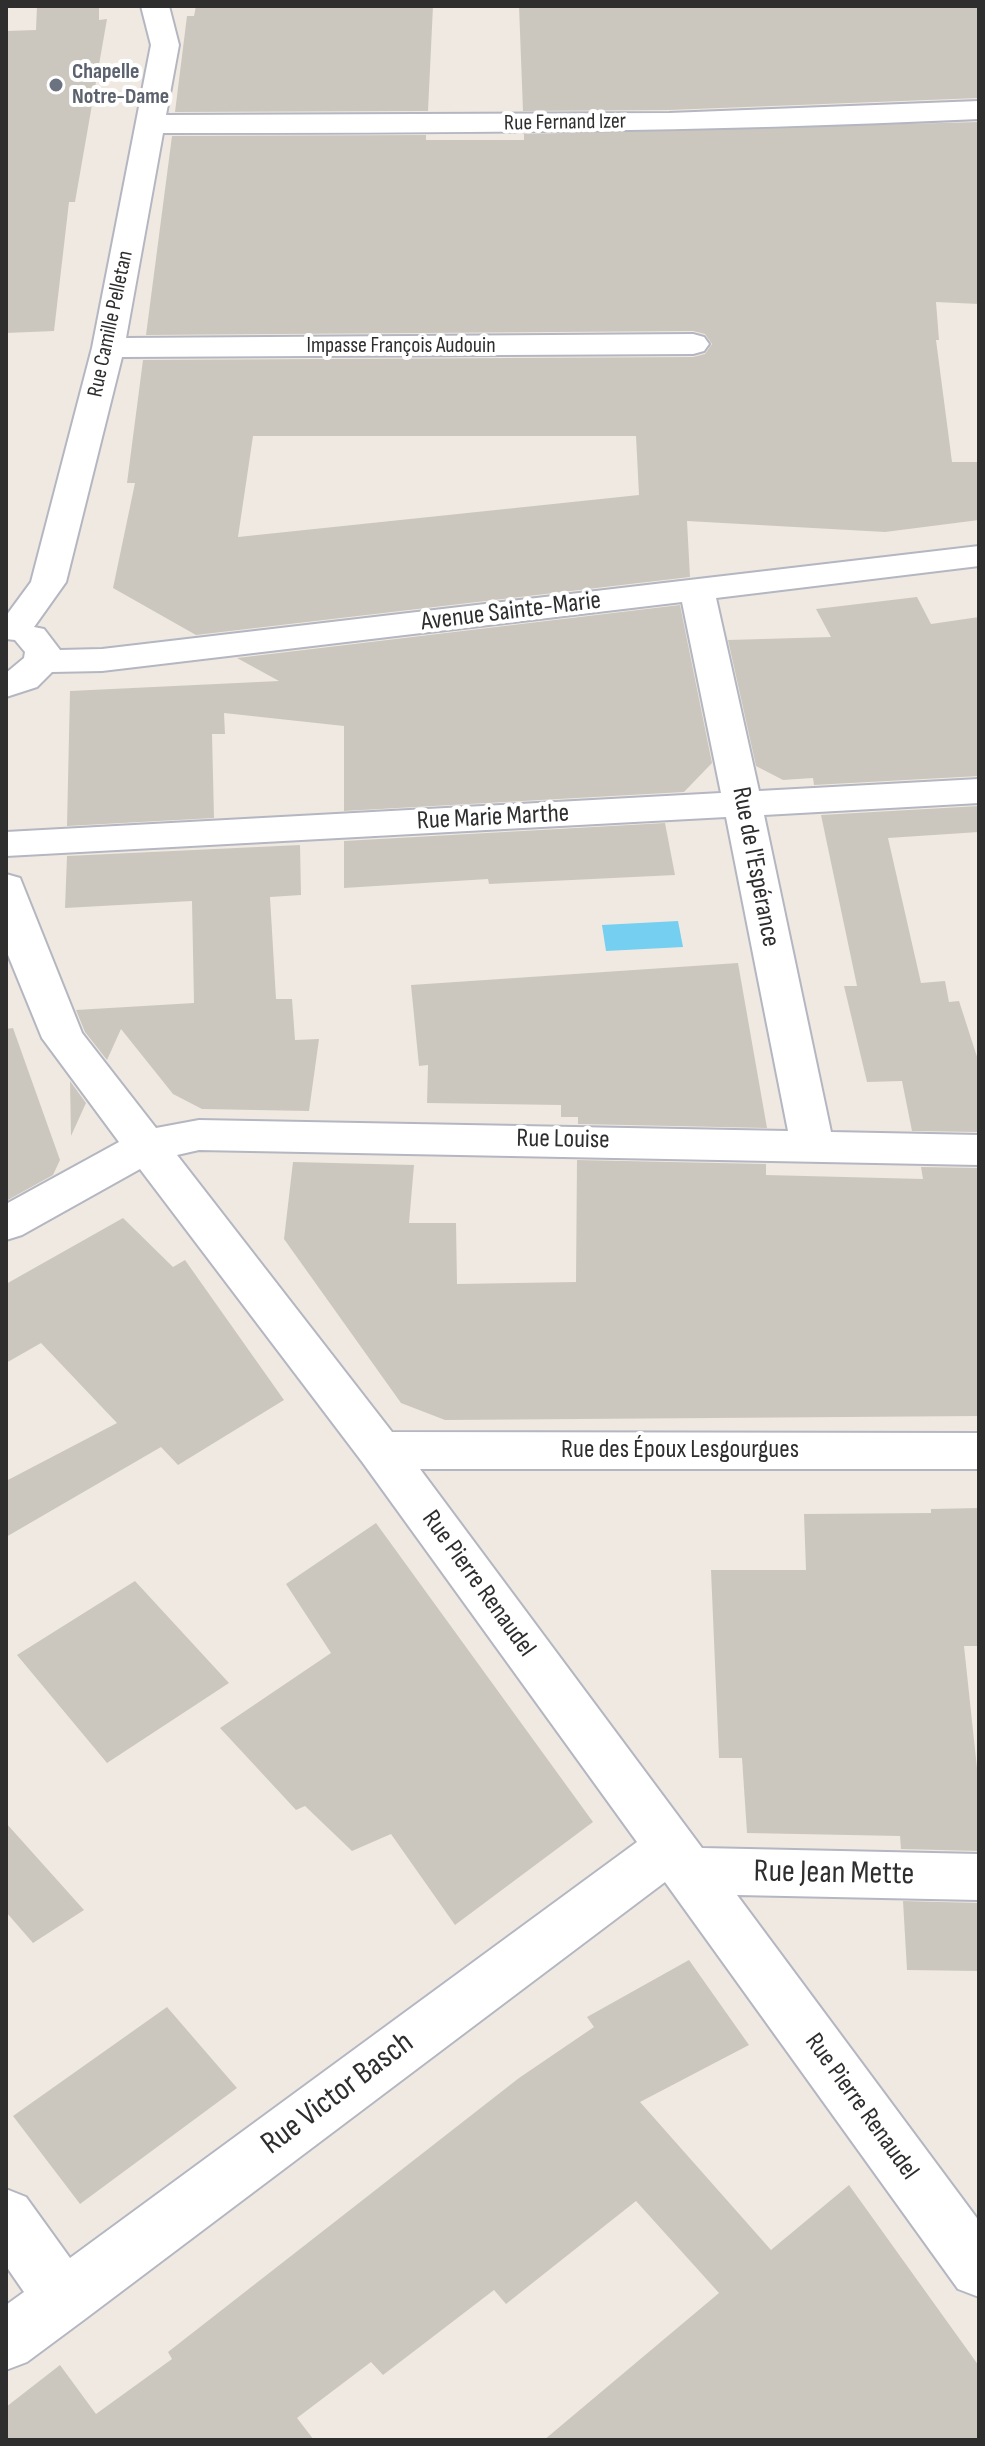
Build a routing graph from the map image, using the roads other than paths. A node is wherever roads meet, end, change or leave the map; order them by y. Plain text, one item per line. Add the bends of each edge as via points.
1 (155, 6) edge
2 (979, 110) edge
3 (152, 124) junction
4 (693, 344) dead end
5 (108, 348) junction
6 (979, 556) edge
7 (696, 590) junction
8 (10, 630) edge
9 (42, 661) junction
10 (6, 686) edge
11 (979, 791) edge
12 (743, 805) junction
13 (6, 844) edge
14 (6, 887) edge
15 (812, 1144) junction
16 (148, 1145) junction
17 (979, 1150) edge
18 (6, 1224) edge
19 (380, 1450) junction
20 (979, 1451) edge
21 (680, 1859) junction
22 (979, 1877) edge
23 (6, 2217) edge
24 (979, 2269) edge
25 (64, 2299) junction
26 (6, 2341) edge

1 - 3 street, Rue Camille Pelletan via 165,45
2 - 3 street, Rue Fernand Izer via 608,123
3 - 5 street, Rue Camille Pelletan
4 - 5 street, Impasse François Audouin
5 - 8 street, Rue Camille Pelletan via 48,582
6 - 7 street, Avenue Sainte-Marie
7 - 9 street, Avenue Sainte-Marie via 102,660
7 - 12 street, Rue de l'Espérance
8 - 9 street, Rue Camille Pelletan via 38,642
9 - 10 street via 24,679
11 - 12 street, Rue Marie Marthe
12 - 13 street, Rue Marie Marthe
12 - 15 street, Rue de l'Espérance
14 - 16 street, Rue Pierre Renaudel via 63,1038
15 - 16 street, Rue Louise via 199,1135
15 - 17 street, Rue Louise
16 - 18 street, Rue Louise
16 - 19 street, Rue Pierre Renaudel
19 - 20 street, Rue des Époux Lesgourgues
19 - 21 street, Rue Pierre Renaudel
21 - 22 street, Rue Jean Mette
21 - 24 street, Rue Pierre Renaudel
21 - 25 street, Rue Victor Basch
23 - 25 street
25 - 26 street, Rue Victor Basch

